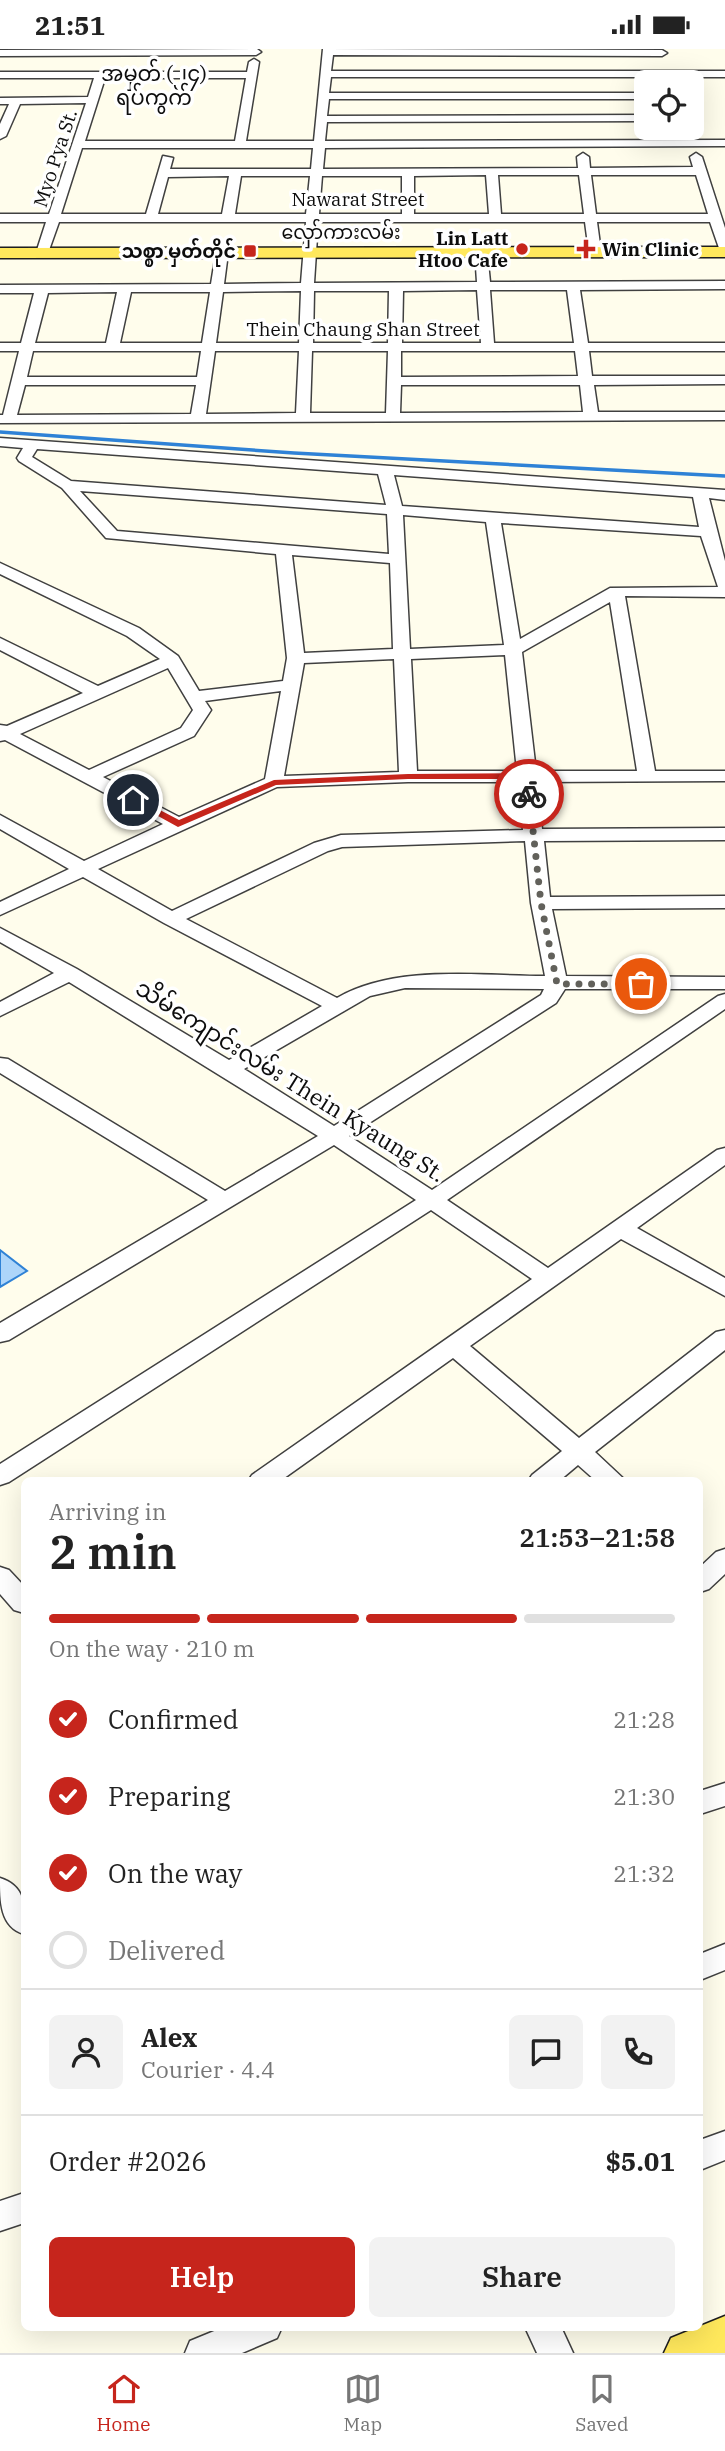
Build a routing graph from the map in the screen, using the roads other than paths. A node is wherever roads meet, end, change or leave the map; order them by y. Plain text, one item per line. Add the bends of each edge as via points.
1 (174, 50) edge
2 (256, 50) edge
3 (35, 51) edge
4 (103, 51) edge
5 (328, 51) edge
6 (661, 51) edge
7 (0, 53) edge
8 (667, 70) edge
9 (326, 74) junction
10 (725, 74) edge
11 (0, 75) edge
12 (26, 75) junction
13 (101, 75) junction
14 (252, 75) junction
15 (704, 76) edge
16 (634, 78) edge
17 (324, 96) junction
18 (634, 96) edge
19 (16, 100) junction
20 (93, 100) junction
21 (0, 101) edge
22 (634, 118) edge
23 (321, 119) junction
24 (0, 136) edge
25 (690, 140) edge
26 (581, 143) junction
27 (691, 143) junction
28 (725, 143) edge
29 (170, 144) junction
30 (240, 144) junction
31 (319, 144) junction
32 (78, 145) junction
33 (492, 171) junction
34 (585, 171) junction
35 (700, 171) junction
36 (236, 172) junction
37 (316, 172) junction
38 (408, 172) junction
39 (163, 173) junction
40 (0, 218) edge
41 (54, 218) junction
42 (151, 218) junction
43 (228, 218) junction
44 (312, 218) junction
45 (408, 218) junction
46 (495, 218) junction
47 (591, 218) junction
48 (715, 218) junction
49 (725, 250) edge
50 (481, 252) junction
51 (595, 252) junction
52 (0, 253) edge
53 (42, 253) junction
54 (222, 253) junction
55 (309, 253) junction
56 (573, 285) junction
57 (725, 285) edge
58 (396, 287) junction
59 (484, 287) junction
60 (125, 288) junction
61 (217, 288) junction
62 (307, 288) junction
63 (0, 289) edge
64 (42, 289) junction
65 (0, 347) edge
66 (27, 347) junction
67 (112, 347) junction
68 (725, 347) edge
69 (208, 348) junction
70 (306, 348) junction
71 (395, 348) junction
72 (488, 348) junction
73 (582, 348) junction
74 (586, 380) junction
75 (725, 380) edge
76 (19, 381) junction
77 (203, 381) junction
78 (394, 381) junction
79 (725, 416) edge
80 (591, 417) junction
81 (198, 418) junction
82 (303, 418) junction
83 (393, 418) junction
84 (4, 419) edge
85 (0, 442) edge
86 (32, 445) junction
87 (385, 471) junction
88 (67, 485) junction
89 (700, 493) junction
90 (725, 495) edge
91 (395, 509) junction
92 (492, 519) junction
93 (708, 532) junction
94 (283, 549) junction
95 (396, 559) junction
96 (0, 568) edge
97 (725, 586) edge
98 (616, 591) junction
99 (725, 592) edge
100 (0, 643) edge
101 (513, 650) junction
102 (401, 654) junction
103 (296, 658) junction
104 (172, 660) junction
105 (290, 685) junction
106 (97, 693) junction
107 (195, 697) junction
108 (2, 733) edge
109 (527, 776) junction
110 (647, 776) junction
111 (725, 776) edge
112 (88, 777) junction
113 (408, 777) junction
114 (274, 782) junction
115 (0, 821) edge
116 (178, 824) junction
117 (533, 835) junction
118 (725, 835) edge
119 (84, 869) junction
120 (725, 902) edge
121 (541, 903) junction
122 (0, 909) edge
123 (171, 919) junction
124 (0, 934) edge
125 (70, 973) junction
126 (725, 983) edge
127 (557, 984) junction
128 (725, 1000) edge
129 (337, 1006) junction
130 (0, 1010) edge
131 (0, 1063) edge
132 (229, 1069) junction
133 (335, 1135) junction
134 (725, 1155) edge
135 (433, 1199) junction
136 (224, 1200) junction
137 (620, 1228) junction
138 (548, 1279) junction
139 (725, 1288) edge
140 (0, 1334) edge
141 (725, 1338) edge
142 (454, 1345) junction
143 (579, 1451) junction
144 (0, 1476) edge
145 (267, 1477) edge
146 (546, 1477) edge
147 (608, 1477) edge
148 (0, 1577) edge
149 (21, 1600) edge
150 (725, 1794) edge
151 (703, 1803) edge
152 (0, 1890) edge
153 (21, 1917) edge
154 (725, 1957) edge
155 (703, 1966) edge
156 (725, 2145) edge
157 (703, 2154) edge
158 (21, 2209) edge
159 (0, 2216) edge
160 (255, 2331) edge
161 (544, 2331) edge
162 (202, 2353) edge
163 (556, 2353) edge

1 - 2 street
1 - 4 street
2 - 14 street
3 - 4 street
3 - 7 street
3 - 12 street
5 - 6 street
5 - 9 street
6 - 8 street
9 - 16 street
9 - 17 street
10 - 15 street
11 - 12 street
12 - 13 street
13 - 14 street
13 - 20 street, Myo Pya St.
14 - 30 street
17 - 18 street
17 - 23 street
19 - 20 street
19 - 21 street
19 - 24 street
20 - 32 street, Myo Pya St.
22 - 23 street
23 - 31 street
25 - 27 street
26 - 27 street
26 - 31 street
26 - 34 street
27 - 28 street
27 - 35 street
29 - 30 street
29 - 32 street
29 - 39 street
30 - 31 street
31 - 37 street
32 - 41 street, Myo Pya St.
33 - 34 street
33 - 38 street
33 - 46 street
34 - 35 street
34 - 47 street
35 - 48 street
36 - 37 street
36 - 39 street
36 - 43 street
37 - 38 street
37 - 44 street
38 - 45 street
39 - 42 street
40 - 41 street, Nawarat Street
41 - 42 street, Nawarat Street
41 - 53 street, Myo Pya St.
42 - 43 street, Nawarat Street
43 - 44 street, Nawarat Street
44 - 45 street, Nawarat Street
44 - 55 street
45 - 46 street, Nawarat Street
46 - 47 street, Nawarat Street
47 - 48 street, Nawarat Street
47 - 51 street
48 - 49 street
49 - 51 main road, လှော်ကားလမ်း
50 - 51 main road, လှော်ကားလမ်း
50 - 55 main road, လှော်ကားလမ်း
50 - 59 street
52 - 53 main road, လှော်ကားလမ်း
53 - 54 main road, လှော်ကားလမ်း
54 - 55 main road, လှော်ကားလမ်း
54 - 61 street
55 - 62 street
56 - 57 street
56 - 59 street
56 - 73 street
58 - 59 street
58 - 62 street
58 - 71 street
59 - 72 street
60 - 61 street
60 - 64 street
60 - 67 street
61 - 62 street
61 - 69 street
62 - 70 street
63 - 64 street
64 - 66 street
65 - 66 street, Thein Chaung Shan Street
66 - 67 street, Thein Chaung Shan Street
66 - 76 street
67 - 69 street, Thein Chaung Shan Street
68 - 73 street, Thein Chaung Shan Street
69 - 70 street, Thein Chaung Shan Street
69 - 77 street
70 - 71 street, Thein Chaung Shan Street
70 - 82 street
71 - 72 street, Thein Chaung Shan Street
71 - 78 street
72 - 73 street, Thein Chaung Shan Street
73 - 74 street
74 - 75 street
74 - 78 street
74 - 80 street
76 - 77 street
76 - 84 street
77 - 81 street
78 - 83 street
79 - 80 street
80 - 83 street
81 - 82 street
81 - 84 street
82 - 83 street
85 - 86 street
86 - 87 street
86 - 88 street via 24,458
87 - 89 street
87 - 91 street
88 - 91 street
88 - 94 street via 112,535
89 - 90 street
89 - 93 street
91 - 92 street
91 - 95 street
92 - 93 street
92 - 101 street
93 - 97 street
94 - 95 street
94 - 103 street
95 - 102 street
96 - 104 street via 133,632
98 - 99 street
98 - 101 street
98 - 110 street
100 - 106 street
101 - 102 street
101 - 109 street
102 - 103 street
102 - 113 street
103 - 105 street
104 - 106 street
104 - 107 street
105 - 107 street
105 - 114 street
106 - 108 street
107 - 112 street via 202,710 188,732
108 - 112 street
109 - 110 street
109 - 113 street
109 - 117 street
110 - 111 street
112 - 116 street
113 - 114 street
114 - 116 street
115 - 119 street
116 - 119 street
117 - 118 street
117 - 121 street
117 - 123 street via 341,841
119 - 122 street
119 - 123 street
120 - 121 street
121 - 127 street
123 - 129 street
124 - 125 street, သိမ်ကျောင်းလမ်း Thein Kyaung St.
125 - 130 street
125 - 132 street, သိမ်ကျောင်းလမ်း Thein Kyaung St.
126 - 127 street
127 - 129 street via 394,983 363,991
127 - 133 street via 549,999
128 - 135 street
129 - 132 street
131 - 136 street
132 - 133 street, သိမ်ကျောင်းလမ်း Thein Kyaung St.
133 - 135 street, သိမ်ကျောင်းလမ်း Thein Kyaung St.
133 - 136 street
134 - 137 street
135 - 138 street, သိမ်ကျောင်းလမ်း Thein Kyaung St.
135 - 144 street
136 - 140 street
137 - 138 street
137 - 139 street
138 - 142 street
141 - 143 street
142 - 143 street
142 - 145 street
143 - 146 street
143 - 147 street
148 - 149 street
150 - 151 street
152 - 153 street
154 - 155 street
156 - 157 street
158 - 159 street
160 - 162 street
161 - 163 street

